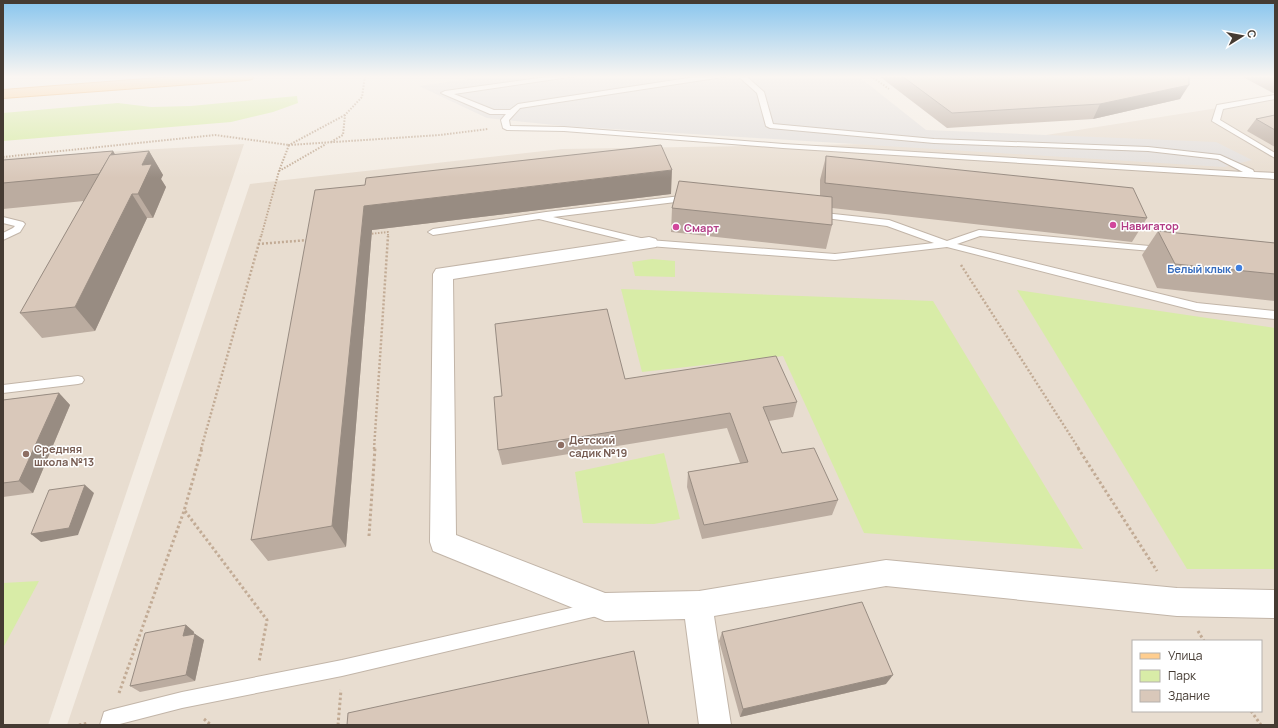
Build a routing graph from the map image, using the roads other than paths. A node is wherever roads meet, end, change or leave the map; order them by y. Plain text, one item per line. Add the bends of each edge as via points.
1 (488, 110) edge
2 (765, 110) edge
3 (1219, 110) edge
4 (512, 112) joint
5 (1275, 156) edge
6 (1254, 174) junction
7 (1275, 176) edge
8 (701, 199) edge
9 (807, 212) edge
10 (539, 216) junction
11 (3, 220) edge
12 (433, 232) edge
13 (3, 236) edge
14 (649, 243) junction
15 (947, 244) junction
16 (1173, 251) edge
17 (1275, 315) edge
18 (78, 380) dead end
19 (3, 389) edge
20 (1275, 604) edge
21 (699, 605) junction
22 (606, 607) junction
23 (109, 722) edge
24 (715, 725) edge

1 - 4 lane
2 - 6 lane via 770,126 934,140 1148,149 1220,157
3 - 5 lane via 1216,121
4 - 6 lane via 505,120 507,128 564,129 783,146
6 - 7 lane
8 - 10 lane via 686,198
9 - 15 lane via 889,223
10 - 12 lane
10 - 14 lane
11 - 13 lane via 20,224 17,230
14 - 15 lane via 835,257
14 - 22 street via 443,274 443,542
15 - 16 lane via 979,233
15 - 17 lane via 1197,307
18 - 19 lane
20 - 21 street via 1177,602 886,572
21 - 22 street
21 - 24 street
22 - 23 lane via 342,668 182,700

